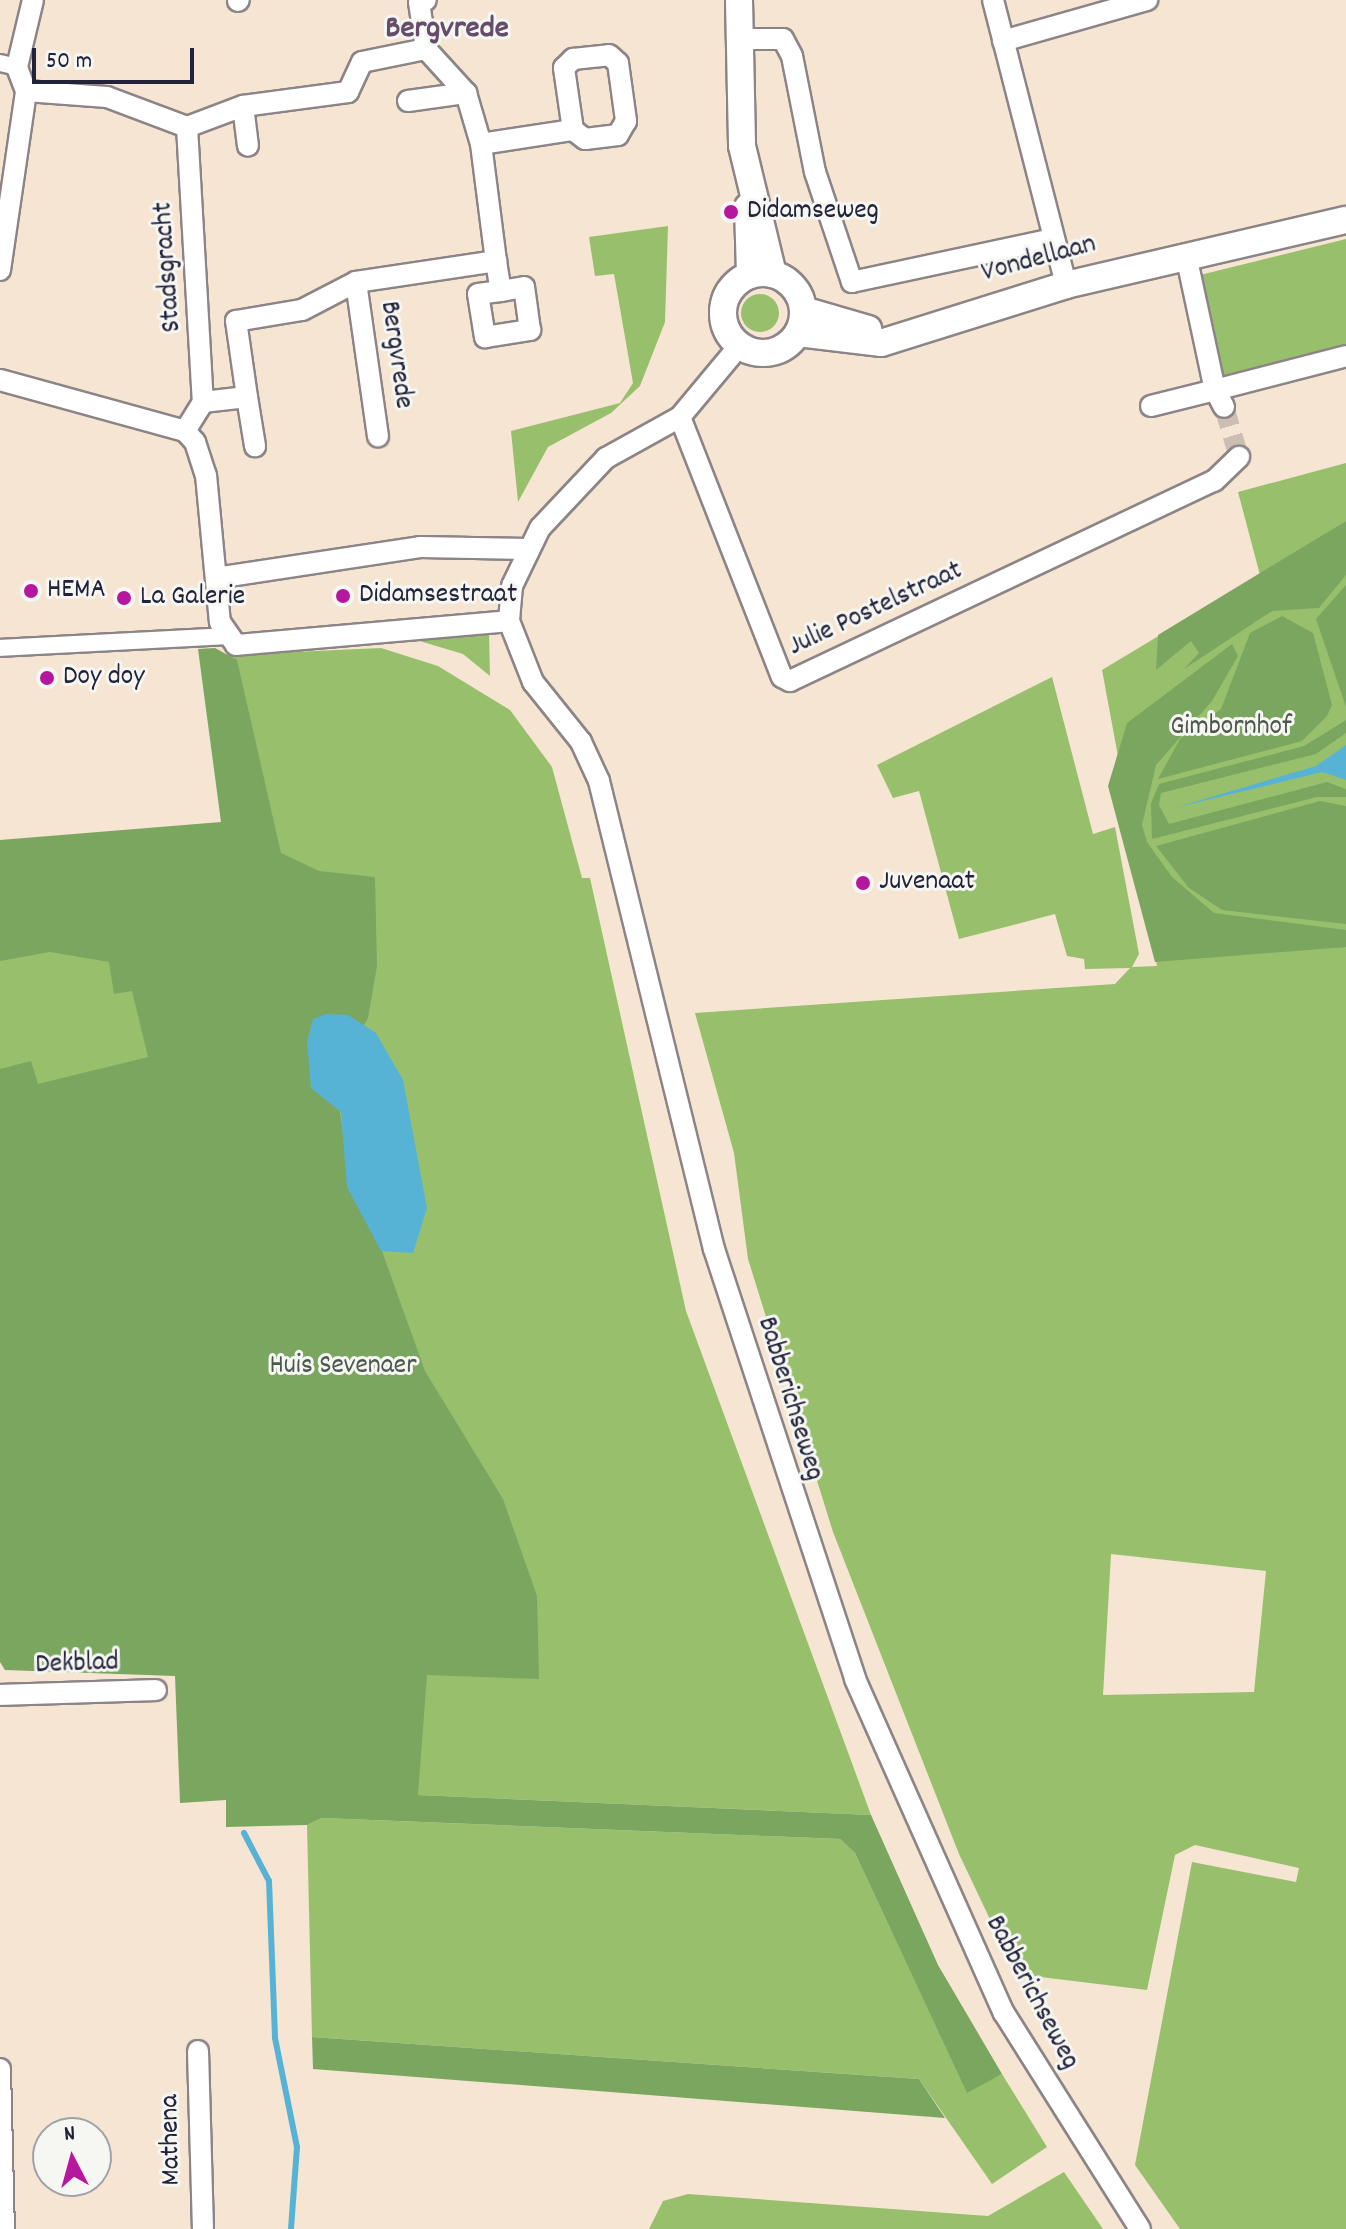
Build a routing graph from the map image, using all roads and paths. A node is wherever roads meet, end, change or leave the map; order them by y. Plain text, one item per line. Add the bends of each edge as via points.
1 (33, 0) edge
2 (739, 0) edge
3 (993, 0) edge
4 (1147, 0) edge
5 (421, 1) edge
6 (738, 39) junction
7 (1003, 41) junction
8 (426, 49) junction
9 (9, 65) edge
10 (26, 91) junction
11 (466, 93) junction
12 (408, 101) dead end
13 (243, 106) junction
14 (187, 127) junction
15 (573, 130) dead end
16 (481, 144) junction
17 (248, 146) dead end
18 (1346, 220) edge
19 (1053, 239) junction
20 (1186, 255) junction
21 (496, 261) junction
22 (0, 270) edge
23 (761, 275) junction
24 (356, 282) junction
25 (1066, 285) junction
26 (501, 291) dead end
27 (800, 322) junction
28 (740, 345) junction
29 (1346, 356) edge
30 (0, 380) edge
31 (247, 397) junction
32 (1220, 398) junction
33 (203, 402) junction
34 (1151, 406) dead end
35 (680, 417) junction
36 (185, 431) junction
37 (378, 436) dead end
38 (255, 446) dead end
39 (1239, 457) dead end
40 (528, 549) junction
41 (216, 578) junction
42 (509, 621) junction
43 (226, 636) junction
44 (0, 648) edge
45 (156, 1690) dead end
46 (0, 1695) edge
47 (198, 2051) dead end
48 (0, 2069) edge
49 (1, 2129) edge
50 (4, 2229) edge
51 (203, 2229) edge
52 (1140, 2229) edge

1 - 9 street
2 - 6 street
3 - 7 street
4 - 7 street
5 - 8 street
6 - 19 street, Vondellaan via 783,39 792,56 815,172 852,282
6 - 23 street
7 - 19 street
8 - 11 street
8 - 13 street via 362,62 348,92
9 - 10 street
10 - 14 street via 107,97
10 - 22 street
11 - 12 street
11 - 16 street
13 - 14 street
13 - 17 street
14 - 33 street, Stadsgracht
15 - 16 street
16 - 21 street
18 - 20 street, Vondellaan
19 - 25 street
20 - 25 street, Vondellaan
20 - 32 street
21 - 24 street, Bergvrede
21 - 26 street
23 - 27 street via 794,287
23 - 28 street via 732,288 723,307 726,329
24 - 31 street, Bergvrede via 302,310 236,321
24 - 37 street, Bergvrede
25 - 27 street, Vondellaan via 868,344
27 - 28 street via 772,352
28 - 35 street
29 - 32 street
30 - 36 street
31 - 33 street
31 - 38 street
32 - 34 street
33 - 36 street
35 - 39 street, Julie Postelstraat via 782,677 790,681 1214,481
35 - 40 street via 594,469
36 - 41 street via 204,465
40 - 41 street via 420,547
40 - 42 street, Babberichseweg via 510,593
41 - 43 street
42 - 43 street via 385,627 260,645 236,645
42 - 52 street, Babberichseweg via 533,682 581,742 599,781 714,1249 855,1679 1004,2013
43 - 44 street
45 - 46 street, Dekblad
47 - 51 street, Mathena
48 - 49 street
49 - 50 street

